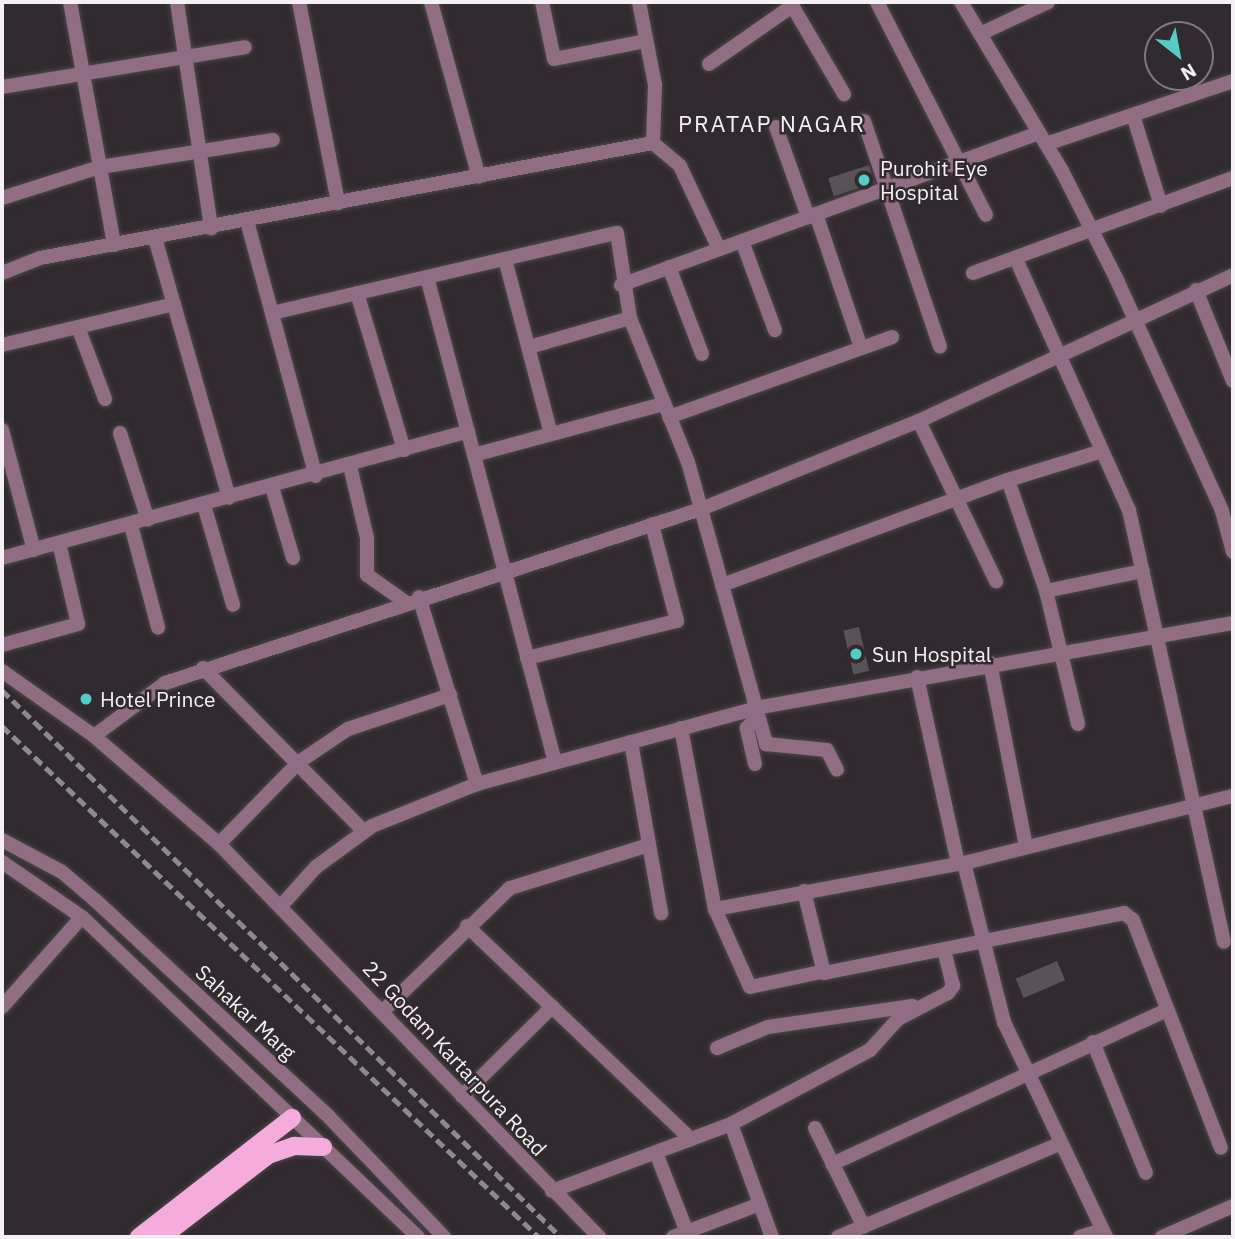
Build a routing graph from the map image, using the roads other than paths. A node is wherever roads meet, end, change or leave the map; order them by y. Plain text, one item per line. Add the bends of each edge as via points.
1 (70, 2) edge
2 (177, 2) edge
3 (299, 2) edge
4 (430, 2) edge
5 (542, 2) edge
6 (639, 2) edge
7 (877, 2) edge
8 (961, 2) edge
9 (1048, 2) edge
10 (791, 4) edge
11 (980, 34) junction
12 (646, 41) junction
13 (245, 47) dead end
14 (185, 57) junction
15 (709, 64) dead end
16 (84, 73) junction
17 (1233, 81) edge
18 (2, 87) edge
19 (844, 94) dead end
20 (1133, 115) junction
21 (864, 121) dead end
22 (776, 127) dead end
23 (1043, 139) junction
24 (273, 140) dead end
25 (653, 144) junction
26 (199, 151) junction
27 (962, 161) junction
28 (100, 167) junction
29 (479, 177) junction
30 (1233, 178) edge
31 (889, 188) junction
32 (2, 198) edge
33 (338, 203) junction
34 (1161, 206) junction
35 (986, 215) dead end
36 (812, 216) junction
37 (247, 221) junction
38 (211, 228) junction
39 (1094, 233) junction
40 (155, 238) junction
41 (742, 241) junction
42 (114, 245) junction
43 (719, 249) junction
44 (505, 259) junction
45 (1016, 260) junction
46 (669, 267) junction
47 (2, 272) edge
48 (973, 273) dead end
49 (1233, 275) edge
50 (426, 277) junction
51 (621, 285) junction
52 (1196, 290) junction
53 (357, 293) junction
54 (174, 304) junction
55 (272, 313) junction
56 (1135, 317) junction
57 (630, 318) junction
58 (78, 327) junction
59 (775, 330) dead end
60 (892, 337) dead end
61 (2, 345) edge
62 (529, 347) junction
63 (940, 347) dead end
64 (861, 348) junction
65 (702, 354) dead end
66 (1058, 354) junction
67 (1232, 374) edge
68 (105, 399) dead end
69 (666, 410) junction
70 (919, 421) junction
71 (2, 430) edge
72 (468, 431) junction
73 (120, 433) dead end
74 (551, 434) junction
75 (404, 450) junction
76 (1099, 452) junction
77 (474, 455) junction
78 (349, 466) junction
79 (316, 476) junction
80 (1008, 480) junction
81 (272, 487) junction
82 (229, 498) junction
83 (958, 500) junction
84 (204, 505) junction
85 (701, 509) junction
86 (1228, 509) edge
87 (148, 520) junction
88 (131, 524) junction
89 (652, 524) junction
90 (59, 543) junction
91 (34, 550) junction
92 (1233, 552) edge
93 (2, 558) edge
94 (293, 558) dead end
95 (504, 570) junction
96 (1143, 571) junction
97 (996, 581) dead end
98 (722, 585) junction
99 (1046, 591) junction
100 (419, 597) junction
101 (404, 601) junction
102 (233, 605) dead end
103 (1233, 623) edge
104 (158, 627) dead end
105 (1155, 636) junction
106 (2, 645) edge
107 (1065, 652) junction
108 (527, 657) junction
109 (990, 663) junction
110 (203, 668) junction
111 (2, 671) edge
112 (917, 677) junction
113 (450, 695) junction
114 (757, 712) junction
115 (1077, 724) dead end
116 (681, 728) junction
117 (94, 736) junction
118 (631, 742) junction
119 (299, 762) junction
120 (555, 762) junction
121 (755, 764) dead end
122 (837, 770) dead end
123 (477, 784) junction
124 (1233, 796) edge
125 (1198, 803) junction
126 (364, 831) junction
127 (2, 840) edge
128 (219, 844) junction
129 (649, 845) junction
130 (1026, 848) junction
131 (2, 862) edge
132 (961, 863) junction
133 (804, 891) junction
134 (281, 906) junction
135 (715, 909) junction
136 (661, 913) dead end
137 (82, 917) junction
138 (467, 926) junction
139 (1224, 942) dead end
140 (985, 943) junction
141 (944, 951) junction
142 (821, 972) junction
143 (917, 1005) junction
144 (2, 1007) edge
145 (552, 1007) junction
146 (382, 1012) junction
147 (1164, 1012) junction
148 (1093, 1042) junction
149 (717, 1048) dead end
150 (1026, 1071) junction
151 (462, 1096) junction
152 (292, 1118) junction
153 (731, 1124) junction
154 (815, 1128) dead end
155 (691, 1139) junction
156 (1059, 1144) junction
157 (323, 1147) junction
158 (1222, 1147) dead end
159 (656, 1153) junction
160 (832, 1164) junction
161 (1146, 1173) dead end
162 (552, 1191) junction
163 (760, 1203) junction
164 (1233, 1206) edge
165 (864, 1227) junction
166 (688, 1232) junction
167 (1104, 1233) edge
168 (139, 1237) edge
169 (162, 1237) edge
170 (418, 1237) edge
171 (444, 1237) edge
172 (599, 1237) edge
173 (673, 1237) edge
174 (772, 1237) edge
175 (838, 1237) edge
176 (1080, 1237) edge
177 (1161, 1237) edge

1 - 16 street
2 - 14 street
3 - 33 street
4 - 29 street
5 - 12 street via 554,60
6 - 12 street
7 - 27 street
8 - 11 street
9 - 11 street
10 - 15 street
10 - 19 street
11 - 23 street
12 - 25 street via 655,85
13 - 14 street
14 - 16 street
14 - 26 street
16 - 18 street
16 - 28 street
17 - 20 street
20 - 23 street
20 - 34 street
21 - 31 street
22 - 36 street
23 - 27 street
23 - 39 street
24 - 26 street
25 - 29 street
25 - 43 street via 680,166
26 - 28 street
26 - 38 street
27 - 31 street
27 - 35 street
28 - 32 street
28 - 42 street
29 - 33 street
30 - 34 street
31 - 36 street
31 - 63 street
33 - 37 street
34 - 39 street
36 - 41 street
36 - 64 street
37 - 38 street
37 - 55 street
38 - 40 street
39 - 45 street
39 - 56 street
40 - 42 street
40 - 54 street
41 - 43 street
41 - 59 street
42 - 47 street
43 - 46 street
44 - 50 street
44 - 51 street via 617,233
44 - 62 street
45 - 48 street
45 - 66 street
46 - 51 street
46 - 65 street
49 - 52 street
50 - 53 street
50 - 72 street
51 - 57 street
52 - 56 street
52 - 67 street
53 - 55 street
53 - 75 street
54 - 58 street
54 - 82 street
55 - 79 street
56 - 66 street
56 - 86 street
57 - 62 street
57 - 69 street
58 - 61 street
58 - 68 street
60 - 64 street
62 - 74 street
64 - 69 street
66 - 70 street
66 - 76 street
69 - 74 street
69 - 85 street
70 - 83 street
70 - 85 street
71 - 91 street
72 - 75 street
72 - 77 street
73 - 87 street
74 - 77 street
75 - 78 street
76 - 80 street
76 - 96 street via 1129,510
77 - 95 street
78 - 79 street
78 - 101 street via 367,537 367,575
79 - 81 street
80 - 83 street
80 - 99 street
81 - 82 street
81 - 94 street
82 - 84 street
83 - 97 street
83 - 98 street
84 - 87 street
84 - 102 street
85 - 89 street
85 - 98 street
86 - 92 street
87 - 88 street
88 - 90 street
88 - 104 street
89 - 95 street
89 - 108 street via 677,621
90 - 91 street
90 - 106 street via 78,624
91 - 93 street
95 - 100 street
95 - 108 street
96 - 99 street
96 - 105 street
98 - 114 street
99 - 107 street
100 - 101 street
100 - 113 street
101 - 110 street
103 - 105 street
105 - 107 street
105 - 125 street
107 - 109 street
107 - 115 street
108 - 120 street
109 - 112 street
109 - 130 street
110 - 117 street via 140,699
110 - 119 street
111 - 117 street, 22 Godam Kartarpura Road
112 - 114 street
112 - 132 street
113 - 119 street via 348,729
113 - 123 street
114 - 116 street
114 - 121 street via 747,728
114 - 122 street via 766,744 827,750
116 - 118 street
116 - 135 street
117 - 128 street, 22 Godam Kartarpura Road
118 - 120 street
118 - 129 street
119 - 126 street
119 - 128 street
120 - 123 street
123 - 126 street
124 - 125 street
125 - 130 street
125 - 139 street
126 - 134 street via 316,867
127 - 171 street, Sahakar Marg via 62,872 95,901 329,1117
128 - 134 street, 22 Godam Kartarpura Road
129 - 136 street
129 - 138 street via 532,876
130 - 132 street
131 - 137 street, Sahakar Marg
132 - 133 street
132 - 140 street
133 - 135 street
133 - 142 street
134 - 146 street, 22 Godam Kartarpura Road
135 - 142 street via 750,987
137 - 144 street
137 - 152 street, Sahakar Marg
138 - 145 street
138 - 146 street
140 - 141 street
140 - 147 street via 1124,913 1133,920
140 - 150 street via 1004,1022
141 - 142 street
141 - 143 street via 953,986
143 - 149 street via 768,1027
143 - 153 street via 870,1050
145 - 151 street
145 - 155 street
146 - 151 street, 22 Godam Kartarpura Road
147 - 148 street
147 - 158 street
148 - 150 street
148 - 161 street
150 - 156 street
150 - 160 street
151 - 162 street, 22 Godam Kartarpura Road
152 - 157 street, Sahakar Marg
152 - 168 main road
153 - 155 street
153 - 163 street
154 - 160 street
155 - 159 street
156 - 165 street
156 - 167 street
157 - 169 main road via 295,1146 268,1156
157 - 170 street, Sahakar Marg
159 - 162 street
159 - 166 street
160 - 165 street
162 - 172 street, 22 Godam Kartarpura Road
163 - 166 street
163 - 174 street
164 - 177 street
165 - 175 street
166 - 173 street
167 - 176 street

